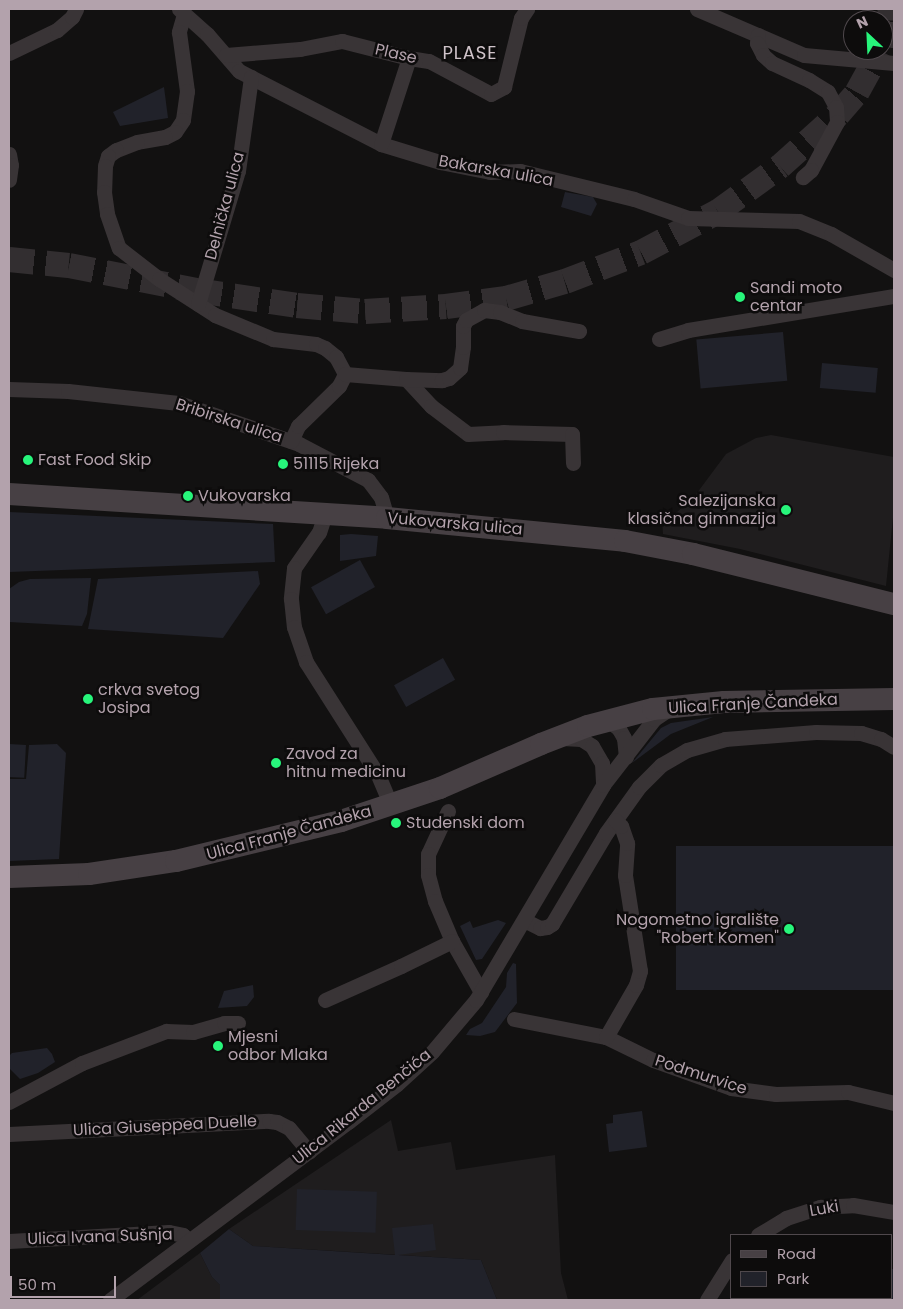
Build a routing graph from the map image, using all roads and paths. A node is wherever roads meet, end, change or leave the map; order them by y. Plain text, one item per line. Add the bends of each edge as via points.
1 (76, 9) edge
2 (527, 9) edge
3 (697, 9) edge
4 (182, 11) edge
5 (758, 35) junction
6 (9, 53) edge
7 (226, 55) junction
8 (409, 58) junction
9 (894, 63) edge
10 (251, 77) junction
11 (381, 144) junction
12 (9, 154) edge
13 (803, 177) dead end
14 (9, 180) edge
15 (894, 270) edge
16 (894, 296) edge
17 (198, 304) junction
18 (579, 330) dead end
19 (659, 339) dead end
20 (344, 374) junction
21 (406, 379) junction
22 (9, 389) edge
23 (291, 441) junction
24 (573, 463) dead end
25 (9, 494) edge
26 (325, 514) junction
27 (387, 518) junction
28 (894, 604) edge
29 (894, 699) edge
30 (674, 706) junction
31 (603, 721) junction
32 (556, 738) junction
33 (894, 747) edge
34 (626, 757) junction
35 (603, 785) junction
36 (390, 806) junction
37 (448, 811) dead end
38 (616, 820) junction
39 (9, 877) edge
40 (524, 920) junction
41 (452, 941) junction
42 (481, 992) junction
43 (325, 1000) dead end
44 (514, 1019) dead end
45 (238, 1023) dead end
46 (606, 1037) junction
47 (11, 1097) edge
48 (894, 1103) edge
49 (9, 1134) edge
50 (309, 1152) junction
51 (894, 1212) edge
52 (760, 1234) edge
53 (9, 1241) edge
54 (189, 1241) junction
55 (730, 1263) edge
56 (110, 1300) edge
57 (707, 1300) edge

1 - 6 street via 57,30
2 - 8 street, Plase via 521,18 508,77 504,88 498,92 484,92 429,61
3 - 5 street
4 - 7 street, Bakarska ulica
4 - 17 street via 178,32 187,91 183,120 175,132 137,142 108,156 104,166 104,192 112,232 119,248
5 - 9 street via 804,55
5 - 13 street via 757,43 762,55 828,92 836,107 837,122 811,170
7 - 8 street, Plase via 300,49 342,41
7 - 10 street, Bakarska ulica via 239,71
8 - 11 street
10 - 11 street, Bakarska ulica
10 - 17 street, Delnička ulica via 238,171
11 - 15 street, Bakarska ulica via 490,172 520,171 634,199 688,218 799,221 831,234
12 - 14 street
16 - 19 street via 688,330
17 - 20 street via 215,315 273,339 325,348 336,357
18 - 21 street via 522,321 500,312 484,310 469,317 463,326 461,361 455,373 442,380
20 - 21 street
20 - 23 street via 339,386 298,426
21 - 24 street via 431,406 468,434 572,434
22 - 23 street, Bribirska ulica via 68,391 178,403
23 - 27 street, Bribirska ulica via 368,480 381,497
25 - 26 street, Vukovarska ulica
26 - 27 street, Vukovarska ulica
26 - 36 street via 319,532 294,568 291,599 294,627 306,662 378,775
27 - 28 street, Vukovarska ulica via 635,542
29 - 30 street, Ulica Franje Čandeka
30 - 31 street, Ulica Franje Čandeka
30 - 34 street, Ulica Rikarda Benčića via 654,719
31 - 32 street, Ulica Franje Čandeka
31 - 34 street via 619,729
32 - 35 street, Ulica Franje Čandeka via 581,739 592,746 602,763
32 - 36 street, Ulica Franje Čandeka
33 - 38 street via 880,739 851,732 710,741 661,765
34 - 35 street, Ulica Rikarda Benčića
35 - 40 street, Ulica Rikarda Benčića
36 - 39 street, Ulica Franje Čandeka via 176,862 89,874
37 - 41 street via 427,863 435,901
38 - 40 street via 552,924 540,928
38 - 46 street via 627,843 625,875 640,971 636,985
40 - 42 street, Ulica Rikarda Benčića
41 - 42 street
41 - 43 street
42 - 50 street, Ulica Rikarda Benčića via 454,1028 415,1068
44 - 46 street, Podmurvice
45 - 47 street via 224,1023 193,1032 166,1031 82,1063
46 - 48 street, Podmurvice via 653,1060 731,1088 776,1094 848,1092
49 - 50 street, Ulica Giuseppea Duelle via 268,1121 289,1128
50 - 54 street, Ulica Rikarda Benčića
51 - 52 street, Luki via 853,1204 820,1207 786,1218
53 - 54 street, Ulica Ivana Sušnja via 169,1232 183,1235
54 - 56 street, Ulica Rikarda Benčića
55 - 57 street

